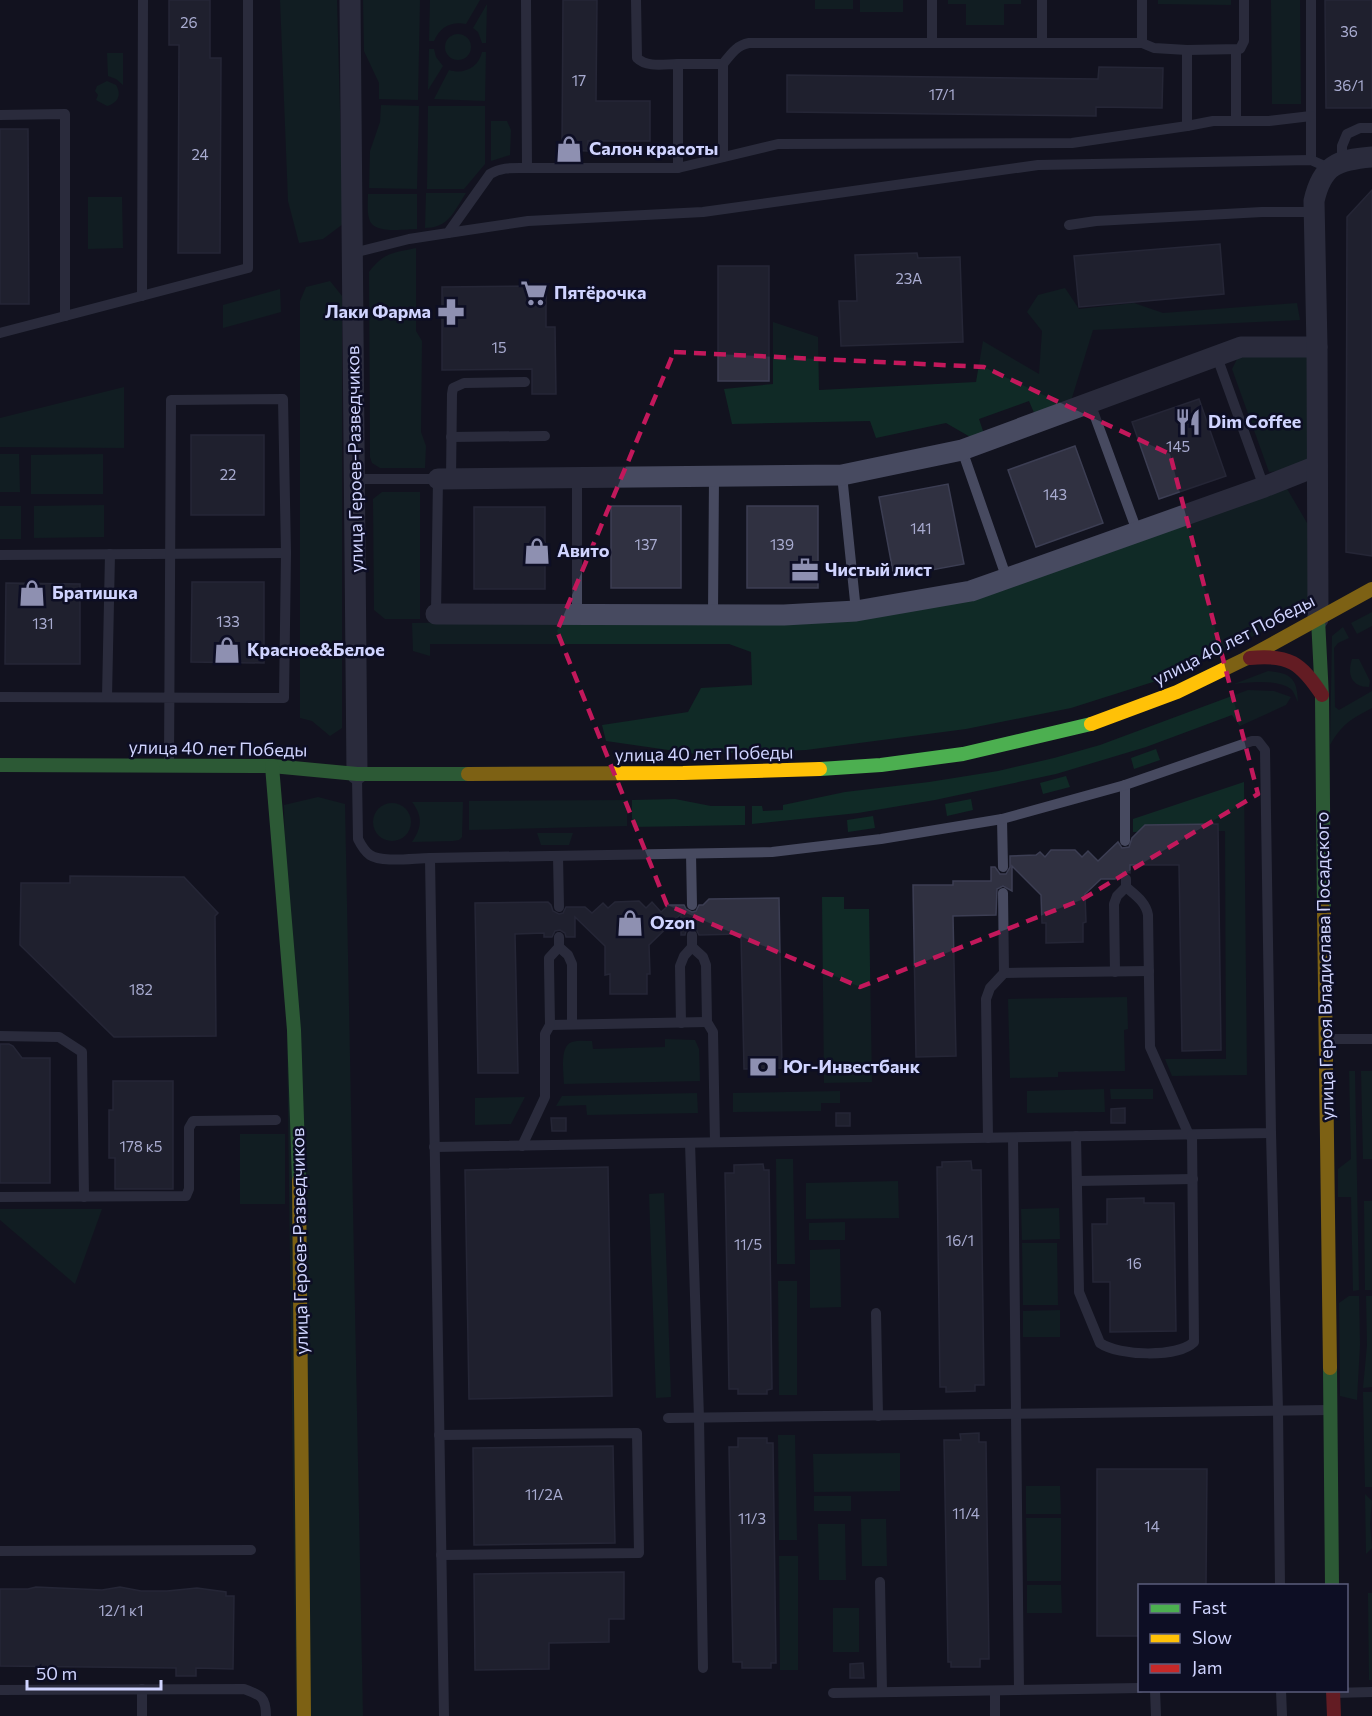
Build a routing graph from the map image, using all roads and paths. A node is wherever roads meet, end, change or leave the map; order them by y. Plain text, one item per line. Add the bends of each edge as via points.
1 (143, 0) edge
2 (248, 0) edge
3 (350, 0) edge
4 (526, 0) edge
5 (636, 0) edge
6 (932, 0) edge
7 (1042, 0) edge
8 (1142, 0) edge
9 (1244, 0) edge
10 (1311, 0) edge
11 (932, 43) junction
12 (1042, 43) junction
13 (1142, 43) junction
14 (1187, 50) junction
15 (1236, 50) junction
16 (678, 64) junction
17 (723, 64) junction
18 (0, 115) edge
19 (1311, 116) junction
20 (1236, 122) junction
21 (1187, 126) junction
22 (1372, 128) edge
23 (723, 157) junction
24 (1372, 157) edge
25 (1328, 163) junction
26 (526, 168) junction
27 (678, 168) junction
28 (1313, 212) junction
29 (1069, 225) dead end
30 (448, 233) junction
31 (353, 253) junction
32 (142, 296) junction
33 (65, 316) junction
34 (0, 333) edge
35 (1317, 347) junction
36 (1217, 357) junction
37 (525, 382) dead end
38 (1090, 403) junction
39 (545, 436) dead end
40 (451, 437) junction
41 (963, 450) junction
42 (1317, 466) junction
43 (842, 475) junction
44 (714, 477) junction
45 (578, 478) junction
46 (356, 479) junction
47 (444, 479) junction
48 (1264, 487) junction
49 (1137, 531) junction
50 (286, 553) junction
51 (110, 554) junction
52 (169, 554) junction
53 (0, 555) edge
54 (1007, 579) junction
55 (1372, 589) edge
56 (856, 611) junction
57 (577, 614) junction
58 (713, 614) junction
59 (436, 615) joint
60 (1318, 619) junction
61 (1245, 659) junction
62 (1322, 695) junction
63 (0, 697) edge
64 (107, 697) junction
65 (168, 698) junction
66 (0, 765) edge
67 (169, 766) junction
68 (272, 766) junction
69 (357, 774) junction
70 (1125, 785) junction
71 (1002, 819) junction
72 (1125, 841) dead end
73 (691, 854) junction
74 (558, 856) junction
75 (430, 858) junction
76 (1002, 867) dead end
77 (1003, 893) dead end
78 (692, 905) dead end
79 (559, 907) dead end
80 (692, 935) dead end
81 (692, 947) junction
82 (1149, 971) junction
83 (1115, 972) junction
84 (1004, 973) junction
85 (707, 1022) junction
86 (681, 1023) junction
87 (572, 1024) junction
88 (550, 1025) junction
89 (0, 1036) edge
90 (1372, 1039) edge
91 (1325, 1040) junction
92 (276, 1120) dead end
93 (1271, 1133) junction
94 (1190, 1135) junction
95 (1076, 1136) junction
96 (988, 1138) junction
97 (1013, 1138) junction
98 (715, 1142) junction
99 (690, 1143) junction
100 (522, 1146) junction
101 (434, 1147) junction
102 (1193, 1179) junction
103 (1077, 1181) junction
104 (0, 1197) edge
105 (84, 1197) junction
106 (876, 1313) dead end
107 (1330, 1410) junction
108 (1278, 1411) junction
109 (1016, 1414) junction
110 (878, 1416) junction
111 (668, 1418) dead end
112 (699, 1418) junction
113 (439, 1435) junction
114 (0, 1551) edge
115 (251, 1551) dead end
116 (441, 1555) junction
117 (880, 1582) dead end
118 (1280, 1584) edge
119 (1332, 1584) edge
120 (702, 1668) dead end
121 (1138, 1688) edge
122 (142, 1689) junction
123 (0, 1690) edge
124 (1019, 1690) junction
125 (994, 1691) junction
126 (882, 1692) junction
127 (1155, 1692) edge
128 (1281, 1692) edge
129 (1333, 1692) edge
130 (1372, 1692) edge
131 (833, 1693) dead end
132 (142, 1716) edge
133 (266, 1716) edge
134 (304, 1716) edge
135 (444, 1716) edge
136 (995, 1716) edge
137 (1156, 1716) edge
138 (1282, 1716) edge
139 (1334, 1716) edge

1 - 32 lane
2 - 32 lane via 248,268
3 - 31 street, улица Героев-Разведчиков
4 - 26 lane
5 - 16 lane via 637,58 649,64
6 - 11 lane
7 - 12 lane
8 - 13 lane
9 - 15 lane via 1244,41
10 - 19 lane
11 - 12 lane
11 - 17 lane via 749,43 736,49
12 - 13 lane
13 - 14 lane via 1154,48
14 - 15 lane
14 - 21 lane
15 - 20 lane
16 - 17 lane
16 - 27 lane
17 - 23 lane
18 - 33 lane via 65,114
19 - 20 lane
19 - 25 lane
20 - 21 lane
21 - 23 lane via 1072,143 778,144
22 - 25 lane via 1347,134
23 - 27 lane
24 - 25 street
25 - 28 street, улица Героя Владислава Посадского via 1317,186
25 - 30 lane via 1038,165 703,212 528,221
26 - 27 lane
26 - 30 lane via 505,168 490,174
28 - 29 lane via 1095,220
28 - 35 street, улица Героя Владислава Посадского
30 - 31 lane
31 - 46 street, улица Героев-Разведчиков
32 - 33 lane
33 - 34 lane
35 - 36 street via 1241,347
35 - 42 street, улица Героя Владислава Посадского
36 - 38 street
36 - 48 lane
37 - 40 lane via 458,384 452,394
38 - 41 street
38 - 49 lane
39 - 40 lane
40 - 47 lane
41 - 43 street
41 - 54 lane
42 - 48 street
42 - 60 street, улица Героя Владислава Посадского
43 - 44 street
43 - 56 lane
44 - 45 street
44 - 58 lane
45 - 47 street
45 - 57 lane
46 - 47 lane
46 - 69 street, улица Героев-Разведчиков
47 - 59 lane
48 - 49 street
49 - 54 street
50 - 52 lane
50 - 52 lane via 283,399 171,400
50 - 65 lane via 284,698
51 - 52 lane
51 - 53 lane
51 - 64 lane
52 - 65 lane
54 - 56 street via 971,591
55 - 60 street, улица 40 лет Победы
56 - 58 street
57 - 58 street
57 - 59 street
60 - 61 street, улица 40 лет Победы
60 - 62 street, улица Героя Владислава Посадского
61 - 62 street via 1270,655 1288,659 1301,666
61 - 69 street, улица 40 лет Победы via 1178,692 1079,728 963,754 881,765 683,774
62 - 91 street, улица Героя Владислава Посадского
63 - 64 lane
64 - 65 lane
65 - 67 lane
66 - 67 street, улица 40 лет Победы
67 - 68 street, улица 40 лет Победы
68 - 69 street, улица 40 лет Победы
68 - 134 street, улица Героев-Разведчиков via 299,1131
69 - 75 lane via 358,839 362,847 370,856 384,859
70 - 71 lane
70 - 72 lane
70 - 93 lane via 1252,741 1258,741 1265,750
71 - 73 lane via 772,852
71 - 76 lane
73 - 74 lane
73 - 78 lane
74 - 75 lane
74 - 79 lane
75 - 101 lane
77 - 84 lane
80 - 81 lane
81 - 85 lane via 705,961
81 - 86 lane via 680,966
82 - 83 lane
82 - 83 lane via 1147,908 1126,883 1114,904
82 - 94 lane via 1150,1047
83 - 84 lane
84 - 96 lane via 986,999
85 - 86 lane
85 - 98 lane via 713,1032
86 - 87 lane
87 - 88 lane
87 - 88 lane via 572,964 559,942 549,964
88 - 100 lane via 544,1034 545,1097
89 - 105 lane via 59,1037 82,1052
90 - 91 lane
91 - 107 street, улица Героя Владислава Посадского
92 - 105 lane via 193,1121 189,1128 186,1196
93 - 94 lane
93 - 108 lane
94 - 95 lane
94 - 102 lane
95 - 97 lane
95 - 103 lane
96 - 97 lane
96 - 98 lane
97 - 109 lane
98 - 99 lane
99 - 100 lane
99 - 112 lane
100 - 101 lane
101 - 113 lane
102 - 103 lane
102 - 103 lane via 1194,1342 1182,1349 1143,1354 1107,1348 1100,1343 1083,1303 1078,1280
104 - 105 lane
106 - 110 lane
107 - 108 lane
107 - 119 street, улица Героя Владислава Посадского
108 - 109 lane
108 - 118 lane
109 - 110 lane
109 - 124 lane
110 - 112 lane
111 - 112 lane
112 - 120 lane
113 - 116 lane
113 - 116 lane via 637,1432 639,1552
114 - 115 lane
116 - 135 lane
117 - 126 lane
121 - 124 lane
122 - 123 lane
122 - 132 lane
122 - 133 lane via 244,1689 260,1694 266,1704
124 - 125 lane
125 - 126 lane
125 - 136 lane
126 - 131 lane
127 - 137 lane
128 - 138 lane
129 - 130 lane
129 - 139 street

